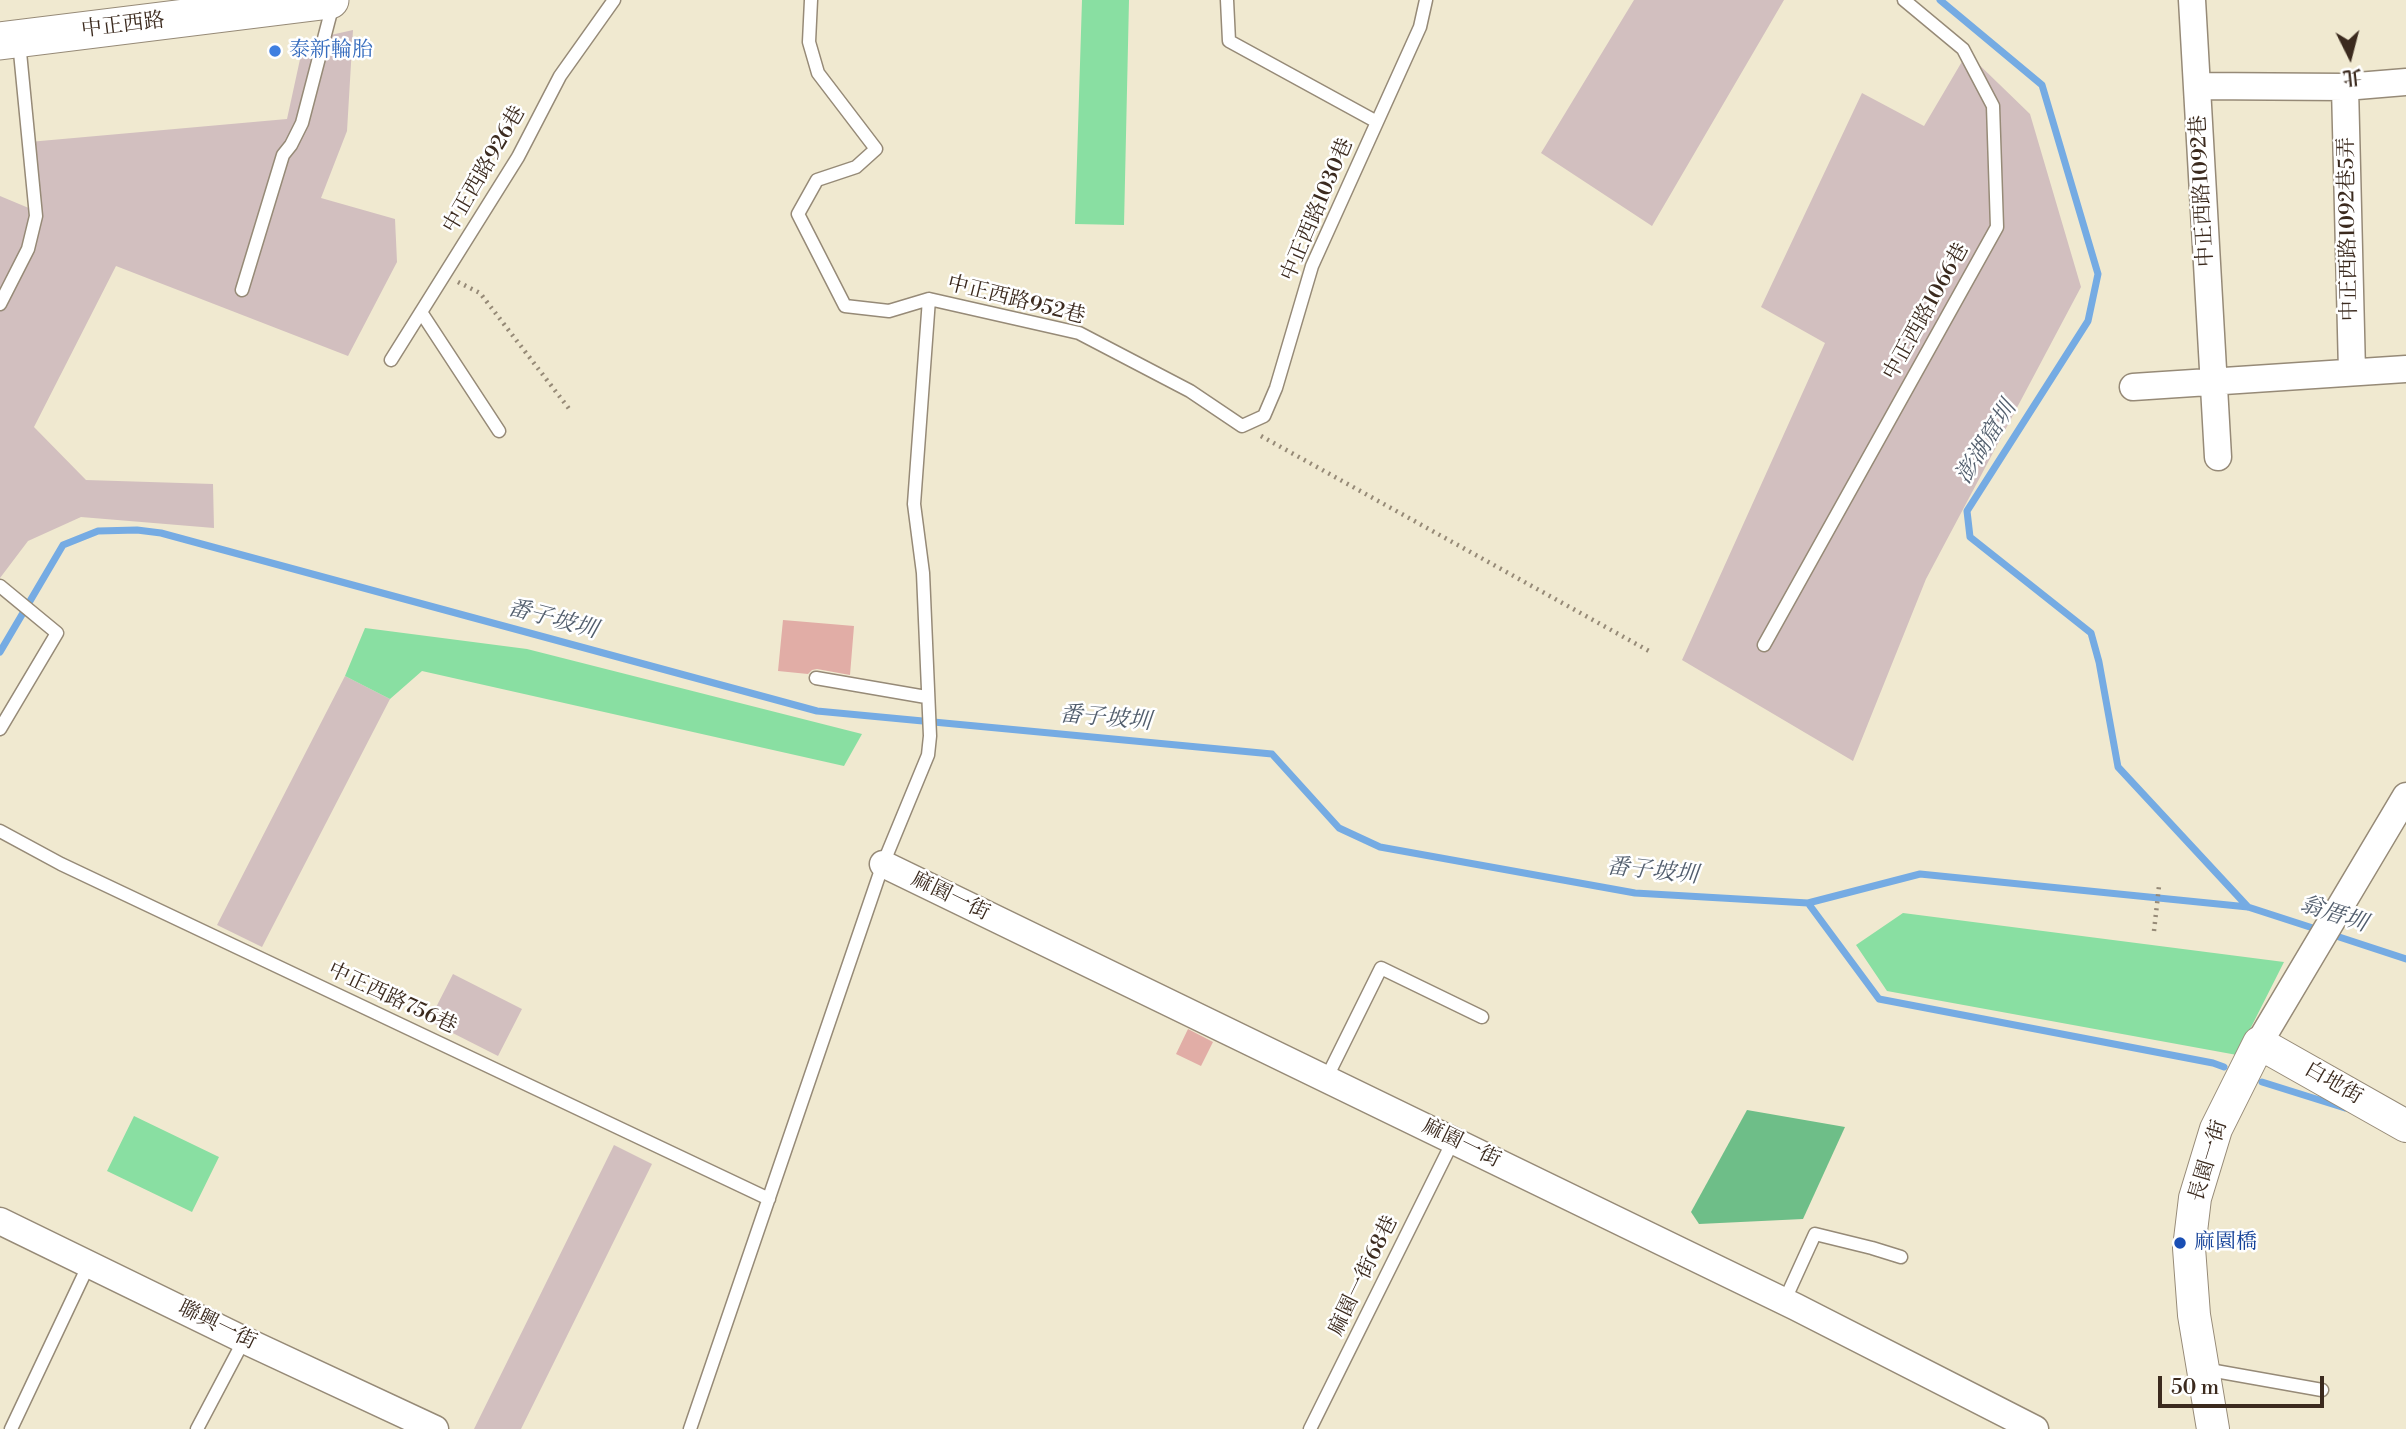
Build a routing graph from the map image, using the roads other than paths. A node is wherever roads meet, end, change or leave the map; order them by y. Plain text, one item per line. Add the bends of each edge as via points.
1 (332, 0) edge
2 (614, 0) edge
3 (811, 0) edge
4 (1227, 0) edge
5 (1426, 0) edge
6 (1904, 0) edge
7 (2192, 0) edge
8 (9, 40) edge
9 (2406, 82) edge
10 (2197, 86) junction
11 (2345, 87) junction
12 (1377, 122) junction
13 (242, 290) dead end
14 (929, 299) junction
15 (0, 304) edge
16 (421, 313) junction
17 (391, 360) dead end
18 (2406, 369) edge
19 (2353, 372) junction
20 (2214, 382) junction
21 (2133, 387) dead end
22 (1242, 426) joint
23 (499, 431) dead end
24 (2218, 457) dead end
25 (3, 588) edge
26 (1764, 645) dead end
27 (816, 678) dead end
28 (926, 697) junction
29 (0, 729) edge
30 (2406, 796) edge
31 (0, 831) edge
32 (883, 864) junction
33 (1482, 1017) dead end
34 (2259, 1043) junction
35 (1326, 1079) junction
36 (2406, 1126) edge
37 (1453, 1141) junction
38 (769, 1199) junction
39 (0, 1221) edge
40 (1901, 1258) dead end
41 (89, 1264) junction
42 (1784, 1302) junction
43 (244, 1340) junction
44 (2204, 1369) junction
45 (2322, 1390) dead end
46 (11, 1429) edge
47 (197, 1429) edge
48 (435, 1429) edge
49 (690, 1429) edge
50 (1310, 1429) edge
51 (2035, 1429) edge
52 (2213, 1429) edge

1 - 8 main road, 中正西路
1 - 13 lane via 302,122 283,155
2 - 16 lane, 中正西路926巷 via 560,76 518,157
3 - 14 lane, 中正西路952巷 via 810,42 818,73 876,149 856,167 817,180 798,214 845,306 889,311
4 - 12 lane via 1229,41
5 - 12 lane, 中正西路1030巷 via 1420,27
6 - 26 lane, 中正西路1066巷 via 1963,49 1993,106 1997,226
7 - 10 street, 中正西路1092巷
8 - 15 lane via 36,216 28,248
9 - 11 street
10 - 11 street
10 - 20 street, 中正西路1092巷
11 - 19 street, 中正西路1092巷5弄
12 - 22 lane, 中正西路1030巷 via 1312,266 1268,407 1264,416
14 - 22 lane, 中正西路952巷 via 1079,333 1190,391
14 - 28 lane via 914,504 923,573
16 - 17 lane, 中正西路926巷
16 - 23 lane
18 - 19 street
19 - 20 street
20 - 21 street
20 - 24 street, 中正西路1092巷
25 - 29 lane via 57,633
27 - 28 lane
28 - 32 lane via 928,755
30 - 34 street, 長園一街
31 - 38 lane, 中正西路756巷
32 - 35 street, 麻園一街
32 - 38 lane
33 - 35 lane via 1381,968
34 - 36 street, 白地街
34 - 44 street, 長園一街 via 2216,1129 2195,1198 2189,1248
35 - 37 street, 麻園一街
37 - 42 street, 麻園一街
37 - 50 lane, 麻園一街68巷
38 - 49 lane
39 - 41 street, 聯興一街
40 - 42 lane via 1815,1234
41 - 43 street, 聯興一街
41 - 46 lane
42 - 51 street, 麻園一街
43 - 47 lane
43 - 48 street, 聯興一街
44 - 45 lane
44 - 52 street, 長園一街

